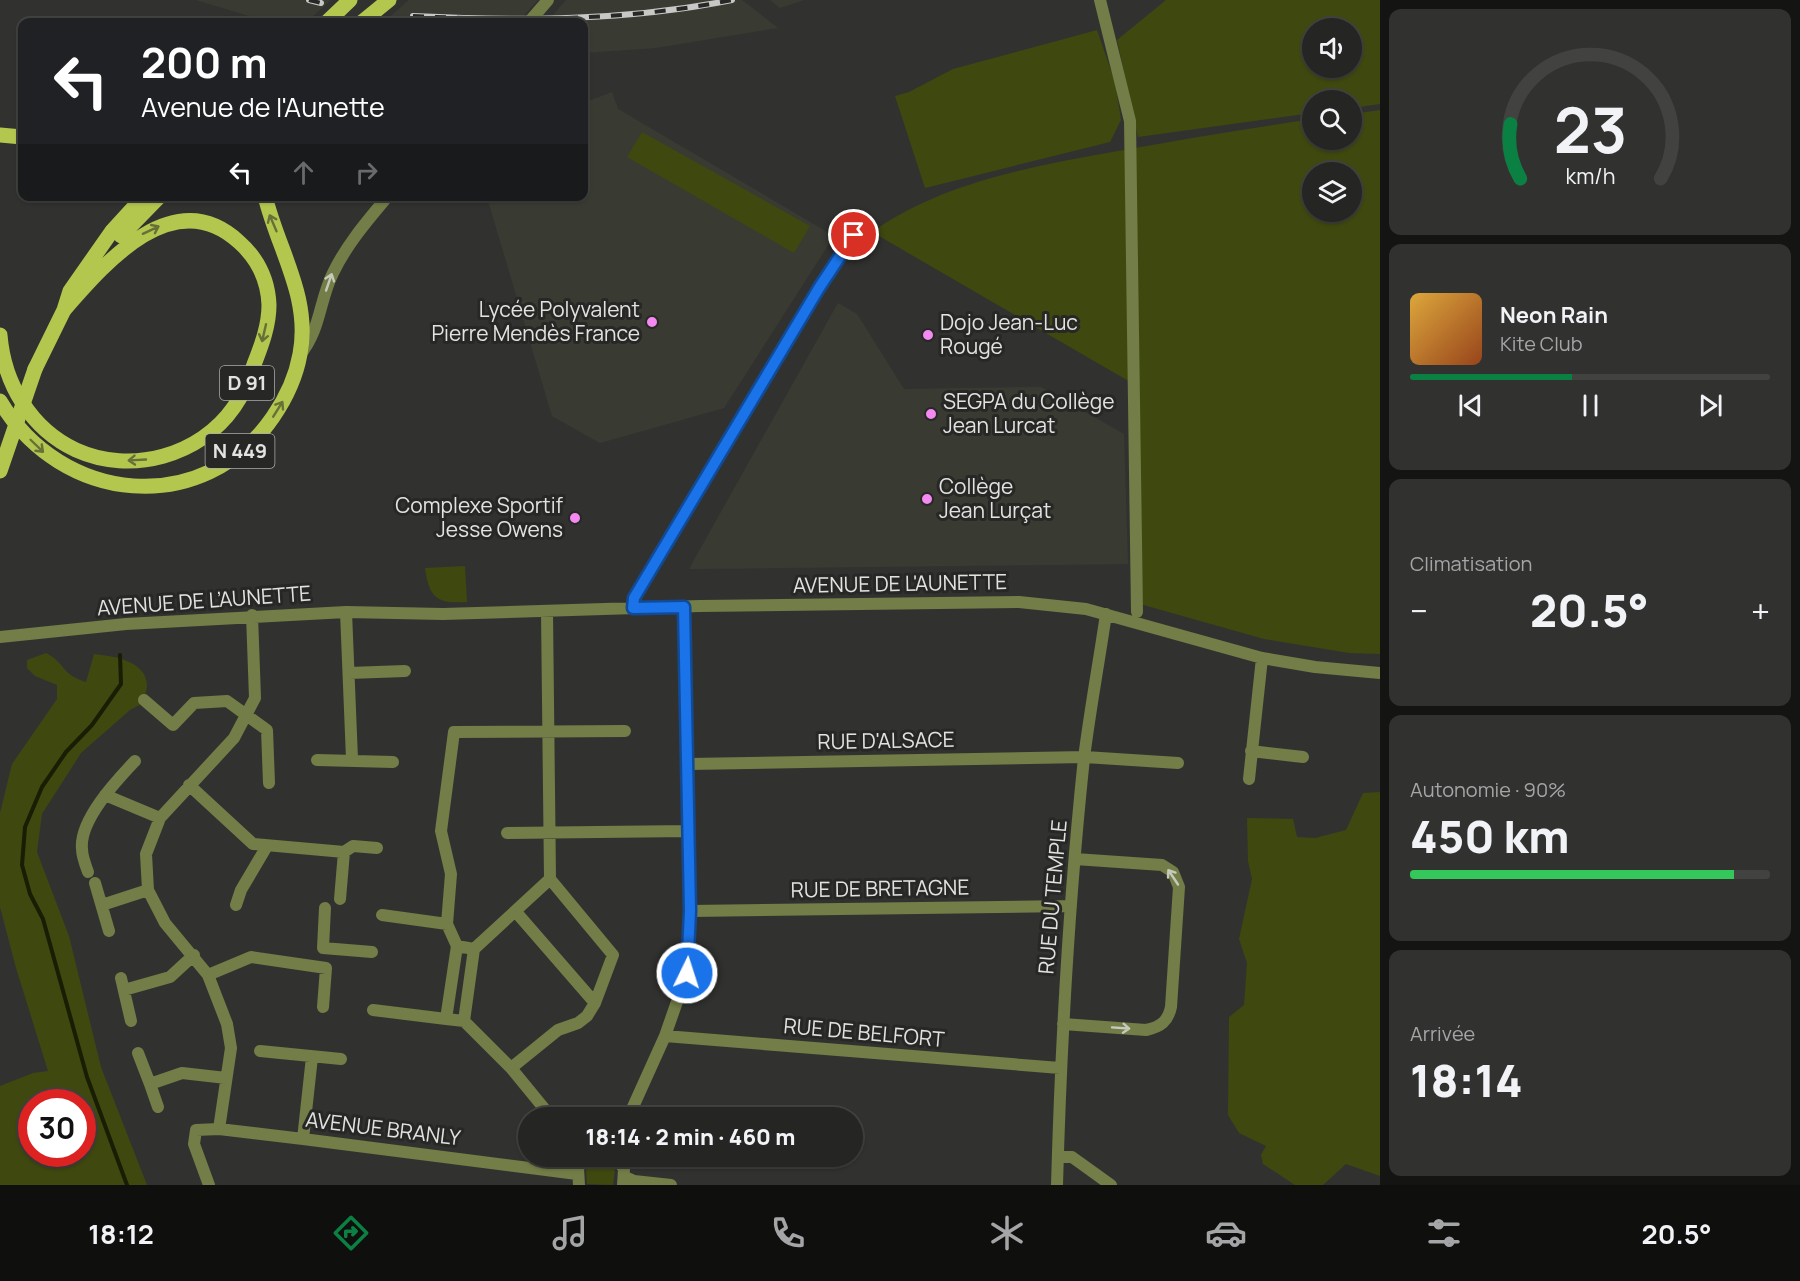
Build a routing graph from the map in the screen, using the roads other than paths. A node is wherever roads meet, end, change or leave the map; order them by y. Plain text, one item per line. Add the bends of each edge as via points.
1 (350, 0) edge
2 (389, 0) edge
3 (548, 0) edge
4 (1100, 0) edge
5 (331, 18) edge
6 (367, 18) edge
7 (532, 18) edge
8 (0, 135) edge
9 (18, 137) edge
10 (139, 201) edge
11 (155, 201) edge
12 (267, 201) edge
13 (384, 201) edge
14 (854, 235) dead end
15 (73, 293) junction
16 (0, 335) edge
17 (300, 355) junction
18 (0, 401) edge
19 (0, 471) edge
20 (684, 607) junction
21 (633, 608) junction
22 (346, 612) junction
23 (412, 612) joint
24 (547, 612) junction
25 (1137, 612) dead end
26 (1106, 614) junction
27 (252, 615) junction
28 (0, 637) edge
29 (1262, 658) junction
30 (405, 671) dead end
31 (349, 673) junction
32 (1380, 673) edge
33 (144, 700) dead end
34 (246, 716) junction
35 (625, 731) dead end
36 (549, 732) junction
37 (1251, 751) junction
38 (1085, 757) junction
39 (1303, 757) dead end
40 (352, 759) junction
41 (135, 760) dead end
42 (317, 760) dead end
43 (393, 762) dead end
44 (1178, 763) dead end
45 (688, 764) junction
46 (1249, 779) dead end
47 (269, 783) dead end
48 (189, 785) junction
49 (105, 795) junction
50 (160, 818) junction
51 (689, 831) junction
52 (507, 833) dead end
53 (548, 833) junction
54 (267, 846) junction
55 (377, 848) dead end
56 (344, 852) junction
57 (1075, 859) junction
58 (88, 872) dead end
59 (550, 879) junction
60 (95, 883) dead end
61 (148, 890) junction
62 (339, 899) dead end
63 (102, 905) junction
64 (236, 905) dead end
65 (1071, 906) junction
66 (325, 908) dead end
67 (690, 911) junction
68 (516, 912) junction
69 (382, 915) dead end
70 (447, 924) junction
71 (109, 931) dead end
72 (457, 946) junction
73 (323, 948) junction
74 (474, 949) junction
75 (372, 952) dead end
76 (194, 955) junction
77 (326, 968) junction
78 (208, 975) junction
79 (595, 1003) junction
80 (323, 1007) dead end
81 (373, 1010) dead end
82 (446, 1019) junction
83 (130, 1021) dead end
84 (464, 1021) junction
85 (1063, 1024) junction
86 (666, 1036) junction
87 (260, 1051) dead end
88 (138, 1053) dead end
89 (312, 1057) junction
90 (341, 1059) dead end
91 (511, 1068) junction
92 (1060, 1068) junction
93 (226, 1077) junction
94 (150, 1084) junction
95 (158, 1107) dead end
96 (543, 1107) edge
97 (633, 1107) edge
98 (219, 1129) junction
99 (303, 1139) junction
100 (1058, 1157) junction
101 (578, 1180) edge
102 (624, 1181) edge
103 (209, 1185) edge
104 (671, 1185) edge
105 (1057, 1185) edge
106 (1111, 1185) edge

1 - 5 main road
2 - 6 main road
3 - 7 street, bridge
4 - 25 street via 1130,121
8 - 9 main road
10 - 15 main road via 112,231
11 - 15 main road
17 -> 12 main road, N 449 via 302,316 295,279
17 -> 13 street via 312,340 332,274 355,234
14 - 21 street via 688,506 634,598
15 -> 16 main road, D 91 via 118,253 151,230 169,223 219,228 233,236 256,261 269,307 261,348 233,409 211,431 176,453 137,461 97,457 56,438 27,411 5,367
15 - 19 main road, D 91, bridge via 35,369
18 -> 17 main road, N 449 via 24,434 60,465 106,482 170,485 212,469 248,445 280,405 295,376
20 - 21 street, AVENUE DE L'AUNETTE
20 - 26 street, AVENUE DE L'AUNETTE via 1019,602
20 - 45 street
21 - 24 street, AVENUE DE L'AUNETTE
22 - 23 street, AVENUE DE L’AUNETTE
22 - 27 street, AVENUE DE L’AUNETTE
22 - 31 street
23 - 24 street, AVENUE DE L'AUNETTE
24 - 36 street
26 - 29 street, AVENUE DE L'AUNETTE
26 - 38 street, RUE DU TEMPLE
27 - 28 street, AVENUE DE L’AUNETTE
27 - 34 street via 255,698
29 - 32 street, AVENUE DE L'AUNETTE
29 - 37 street
30 - 31 street
31 - 40 street
33 - 34 street via 173,725 194,703 227,701
34 - 47 street via 267,730
34 - 48 street via 234,738
35 - 36 street
36 - 53 street
36 - 70 street via 454,732 441,831 452,874
37 - 39 street
37 - 46 street
38 - 44 street, RUE D'ALSACE
38 - 45 street, RUE D'ALSACE
38 - 57 street, RUE DU TEMPLE
40 - 42 street
40 - 43 street
41 - 49 street
45 - 51 street
48 - 50 street
48 - 54 street via 253,844
49 - 50 street
49 - 58 street via 83,836 81,847
50 - 61 street via 146,854
51 - 53 street
51 - 67 street
52 - 53 street
53 - 59 street
54 - 56 street
54 - 64 street
55 - 56 street via 353,846
56 - 62 street
57 - 65 street, RUE DU TEMPLE
85 -> 57 street via 1146,1030 1166,1021 1172,1007 1179,887 1173,873 1162,865
59 - 68 street
59 - 79 street via 613,955
60 - 63 street
61 - 63 street
61 - 76 street via 165,923
63 - 71 street
65 - 67 street, RUE DE BRETAGNE
65 - 85 street, RUE DU TEMPLE
66 - 73 street
67 - 86 street via 687,973
68 - 74 street
68 - 79 street
69 - 70 street
70 - 72 street
72 - 74 street
72 - 82 street
73 - 75 street
73 - 77 street
74 - 84 street
76 - 78 street
76 - 83 street via 170,977 123,984
77 - 78 street via 251,957
77 - 80 street
78 - 93 street via 227,1024 231,1048
79 - 91 street via 584,1020 558,1030
81 - 82 street
82 - 84 street
84 - 91 street
85 - 92 street, RUE DU TEMPLE
86 - 92 street, RUE DE BELFORT
86 - 97 street
87 - 89 street
88 - 94 street
89 - 90 street
89 - 99 street
91 - 96 street
92 - 100 street, RUE DU TEMPLE
93 - 94 street via 182,1073
93 - 98 street
94 - 95 street
98 - 99 street, AVENUE BRANLY
98 - 103 street, AVENUE BRANLY via 196,1130 194,1144
99 - 101 street, AVENUE BRANLY
100 - 105 street, RUE DU TEMPLE
100 - 106 street via 1072,1157
102 - 104 street

